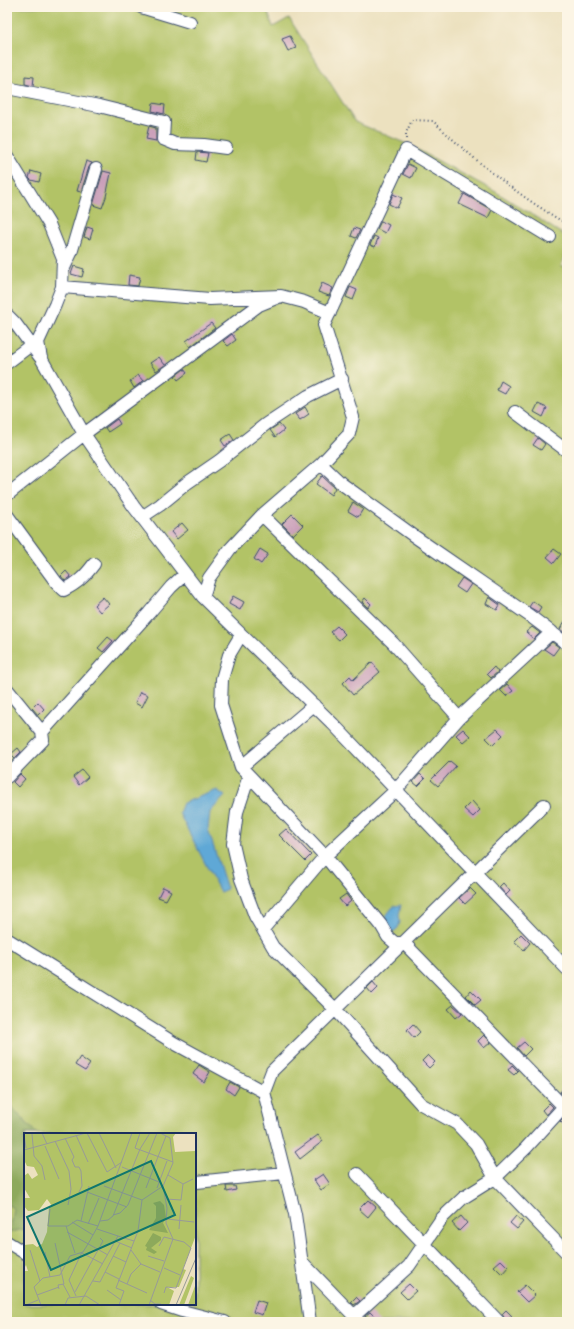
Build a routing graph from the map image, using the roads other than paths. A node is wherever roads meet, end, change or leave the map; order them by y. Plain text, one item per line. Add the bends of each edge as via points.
1 (141, 7) edge
2 (190, 22) dead end
3 (7, 88) edge
4 (226, 148) dead end
5 (7, 156) edge
6 (96, 169) dead end
7 (550, 237) dead end
8 (62, 273) junction
9 (62, 287) junction
10 (281, 296) junction
11 (330, 313) junction
12 (7, 315) edge
13 (31, 345) junction
14 (41, 358) junction
15 (7, 363) edge
16 (342, 380) junction
17 (515, 412) dead end
18 (84, 434) junction
19 (567, 450) edge
20 (321, 464) junction
21 (7, 495) edge
22 (7, 515) edge
23 (262, 515) junction
24 (142, 517) junction
25 (94, 564) dead end
26 (185, 574) junction
27 (203, 597) junction
28 (552, 632) junction
29 (241, 634) junction
30 (567, 644) edge
31 (7, 690) edge
32 (314, 705) junction
33 (459, 718) junction
34 (42, 732) junction
35 (245, 771) junction
36 (7, 777) edge
37 (396, 790) junction
38 (544, 805) dead end
39 (325, 856) junction
40 (475, 873) junction
41 (263, 929) junction
42 (7, 939) edge
43 (404, 943) junction
44 (567, 969) edge
45 (336, 1010) junction
46 (264, 1092) junction
47 (566, 1106) edge
48 (284, 1173) junction
49 (357, 1174) dead end
50 (495, 1178) junction
51 (197, 1182) dead end
52 (7, 1242) edge
53 (424, 1243) junction
54 (24, 1252) edge
55 (567, 1253) edge
56 (302, 1262) junction
57 (161, 1305) edge
58 (179, 1317) edge
59 (357, 1319) edge
60 (225, 1322) edge
61 (310, 1322) edge
62 (499, 1322) edge

1 - 2 street
3 - 4 street via 164,122 163,139 175,144
5 - 8 street via 48,224 62,259
6 - 8 street via 71,253
7 - 11 street via 406,150
8 - 9 street
9 - 10 street via 210,299
9 - 14 street via 38,342
10 - 11 street
10 - 18 street via 259,305
11 - 16 street via 324,324
12 - 13 street
13 - 14 street
13 - 15 street
14 - 18 street
16 - 20 street via 353,417 349,434
16 - 24 street via 308,396 266,424
17 - 19 street
18 - 21 street
18 - 24 street
20 - 23 street
20 - 28 street via 342,484
22 - 25 street via 64,590 85,577
23 - 27 street via 230,549 213,572
23 - 33 street via 393,643
24 - 26 street
26 - 27 street
26 - 34 street
27 - 29 street
28 - 30 street
28 - 33 street
29 - 32 street
29 - 35 street via 229,655 222,679 221,705
31 - 34 street
32 - 35 street
32 - 37 street
33 - 37 street
34 - 36 street via 43,740
35 - 39 street
35 - 41 street via 233,844 241,879 255,916
37 - 39 street
37 - 40 street
38 - 40 street
39 - 41 street
39 - 43 street via 388,937 396,943
40 - 43 street
40 - 44 street
41 - 45 street via 273,947
42 - 46 street via 174,1043
43 - 45 street
43 - 47 street
45 - 46 street via 272,1071
45 - 50 street via 421,1104 457,1124 476,1144
46 - 48 street
47 - 50 street
48 - 51 street
48 - 56 street via 295,1214
49 - 53 street
50 - 53 street via 462,1198 442,1218
50 - 55 street
52 - 54 street
53 - 59 street via 409,1266
53 - 62 street
56 - 59 street
56 - 61 street
57 - 58 street
58 - 60 street

